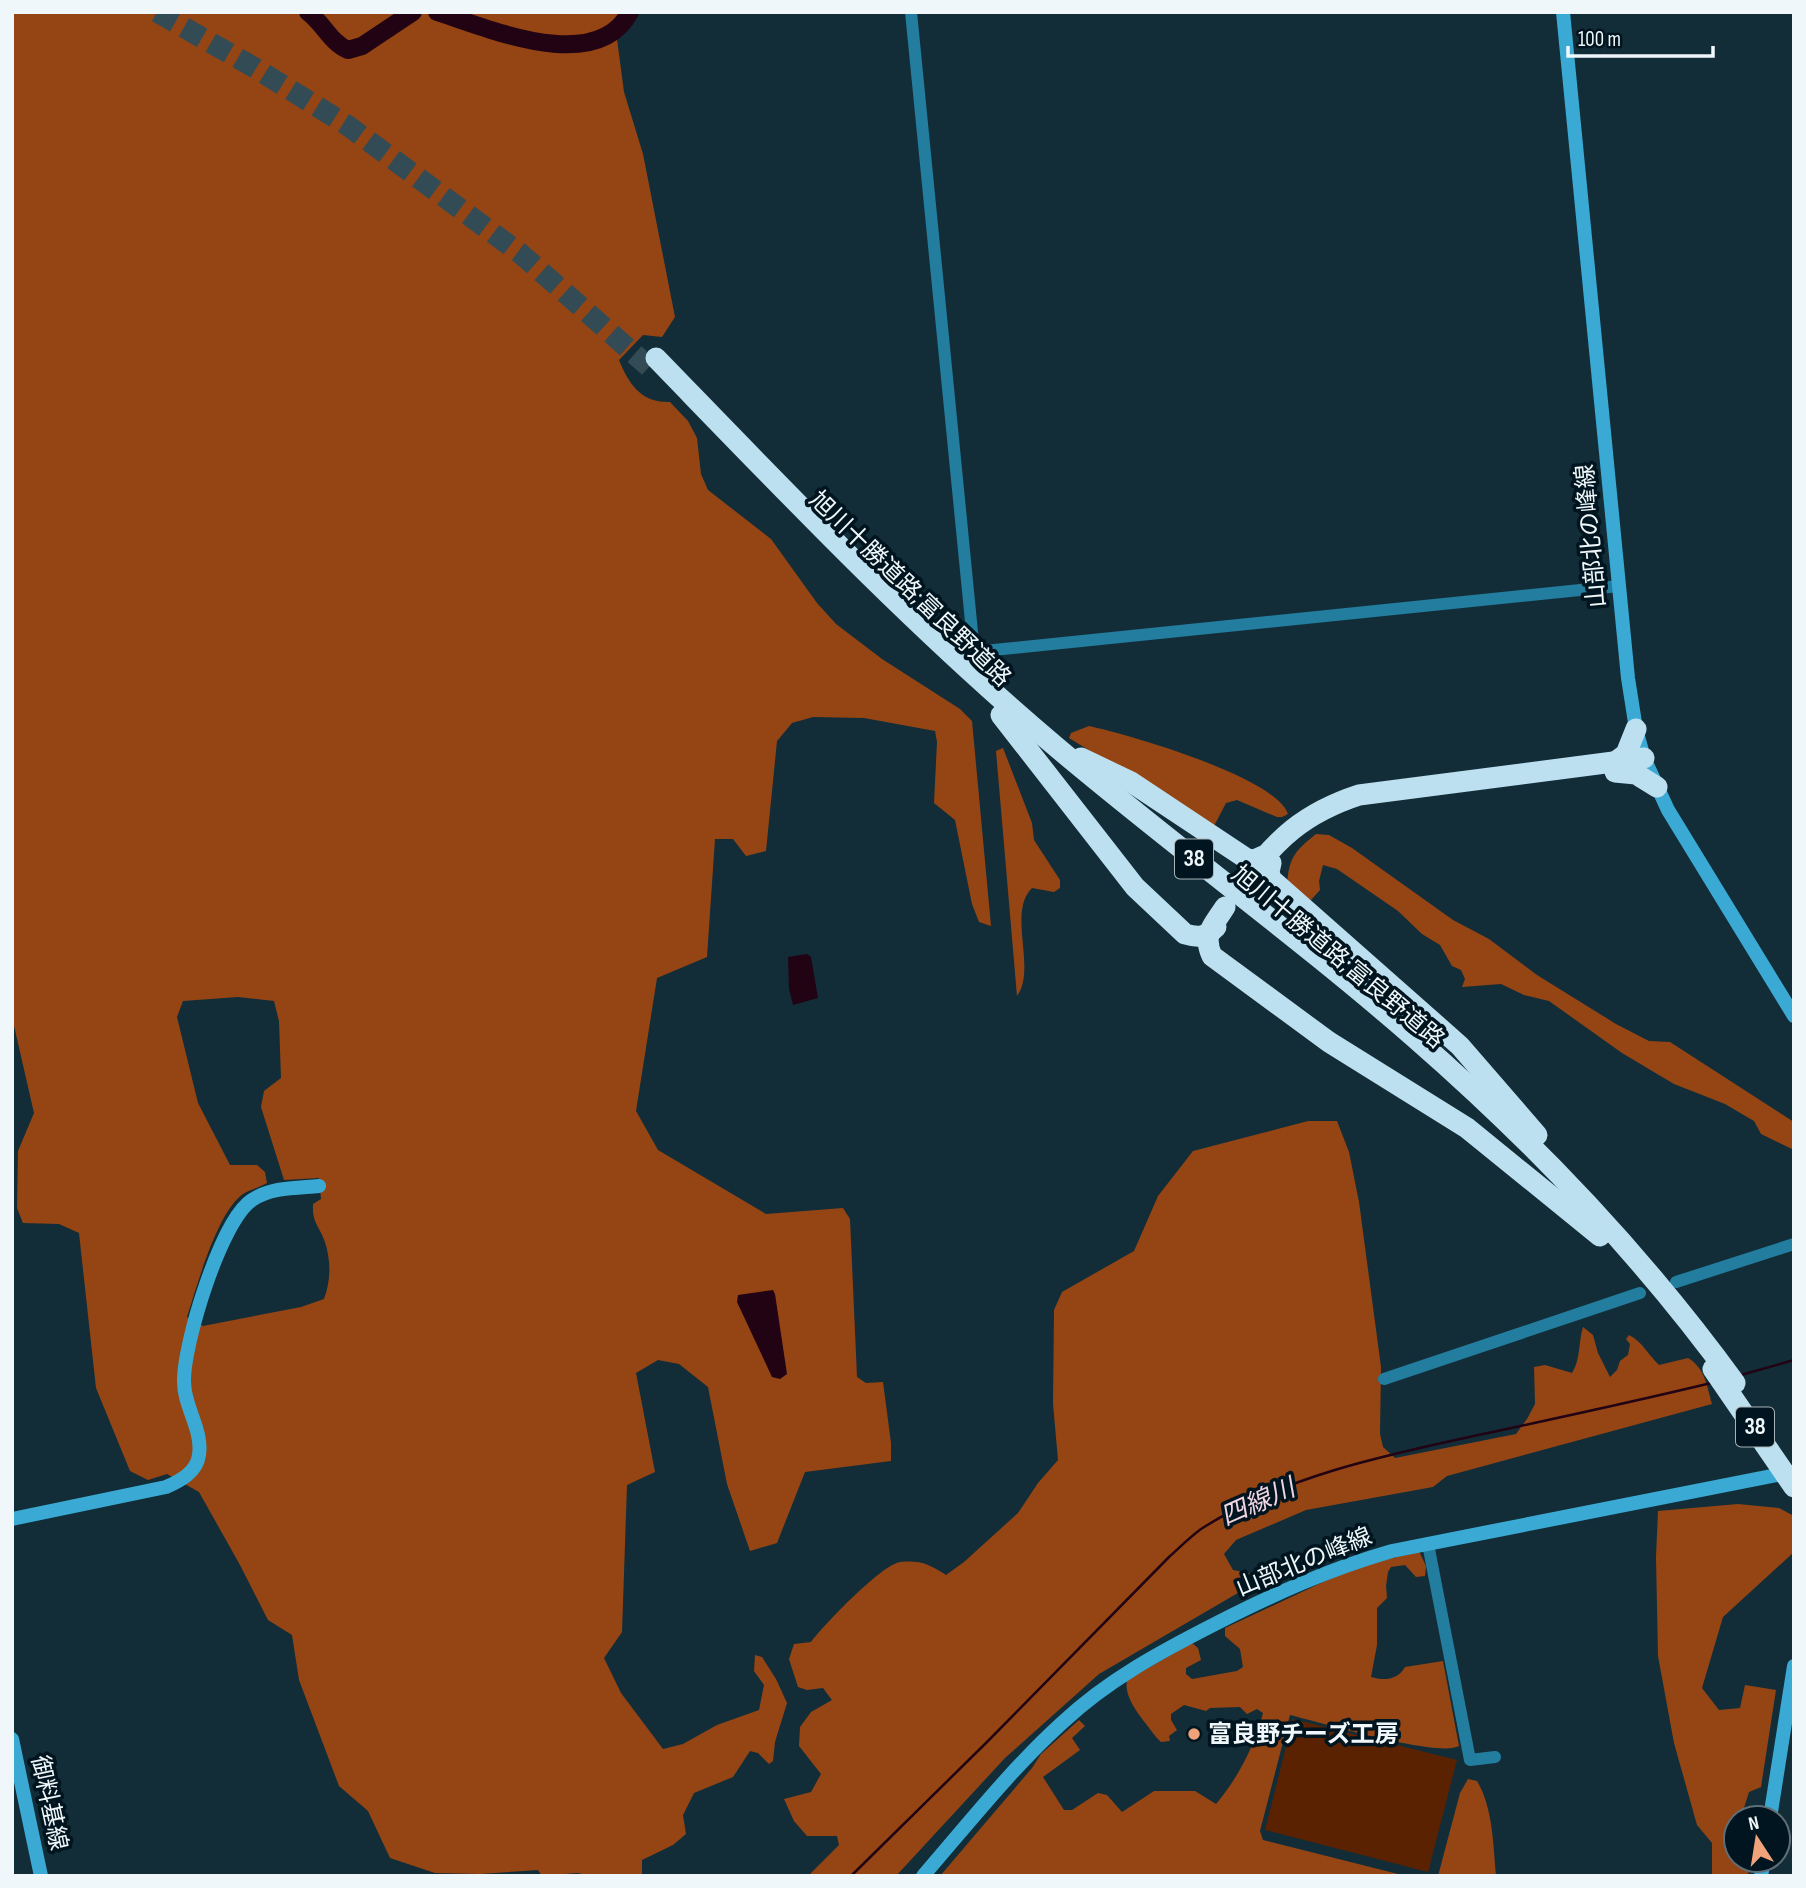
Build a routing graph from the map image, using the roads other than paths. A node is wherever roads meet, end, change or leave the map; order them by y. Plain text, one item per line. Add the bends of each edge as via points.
1 (911, 12) edge
2 (1563, 12) edge
3 (1619, 586) junction
4 (1001, 715) junction
5 (1636, 729) junction
6 (1051, 743) junction
7 (1646, 762) junction
8 (1615, 767) junction
9 (1657, 787) junction
10 (1267, 859) junction
11 (1245, 888) dead end
12 (1229, 909) dead end
13 (1207, 936) junction
14 (1794, 1016) edge
15 (319, 1186) dead end
16 (1605, 1232) junction
17 (1794, 1244) edge
18 (1676, 1282) dead end
19 (1640, 1293) dead end
20 (1718, 1367) junction
21 (1384, 1379) dead end
22 (1794, 1471) edge
23 (1794, 1487) edge
24 (12, 1519) edge
25 (1428, 1544) junction
26 (1794, 1666) edge
27 (12, 1740) edge
28 (1495, 1758) dead end
29 (1772, 1804) edge
30 (41, 1876) edge
31 (923, 1876) edge

1 - 3 street via 974,652
2 - 3 main road, 山部北の峰線
3 - 5 main road, 山部北の峰線
4 - 6 highway, 旭川十勝道路;富良野道路 / 38 via 859,580 653,363 948,654
4 - 13 highway, 38 via 1135,887 1185,934
4 - 16 highway, 旭川十勝道路;富良野道路 / 38 via 1406,1045
5 - 7 main road, 山部北の峰線
5 - 8 highway
6 - 10 highway via 1131,782 1247,859
6 - 16 highway, 旭川十勝道路;富良野道路 / 38 via 1414,1037 1538,1152
7 - 8 highway
7 - 9 main road, 山部北の峰線
8 - 9 highway
8 - 10 highway, 38 via 1359,795 1320,809 1284,836
9 - 14 main road, 山部北の峰線
10 - 11 highway, 38
10 - 16 highway via 1271,879 1460,1046 1539,1138
12 - 13 highway
13 - 16 highway, 38 via 1212,956 1227,969 1329,1042 1467,1128
15 - 24 main road via 276,1190 249,1201 225,1237 184,1361 184,1385 199,1446 195,1466 166,1487
16 - 20 highway, 旭川十勝道路;富良野道路 / 38 via 1648,1289
17 - 18 street
19 - 21 street
20 - 22 highway, 旭川十勝道路;富良野道路 / 38
20 - 23 highway, 旭川十勝道路;富良野道路 / 38, bridge
22 - 25 main road, 山部北の峰線
25 - 28 street via 1470,1760
25 - 31 main road, 山部北の峰線 via 1354,1562 1300,1583 1119,1677 1033,1751
26 - 29 main road
27 - 30 main road, 御料基線

